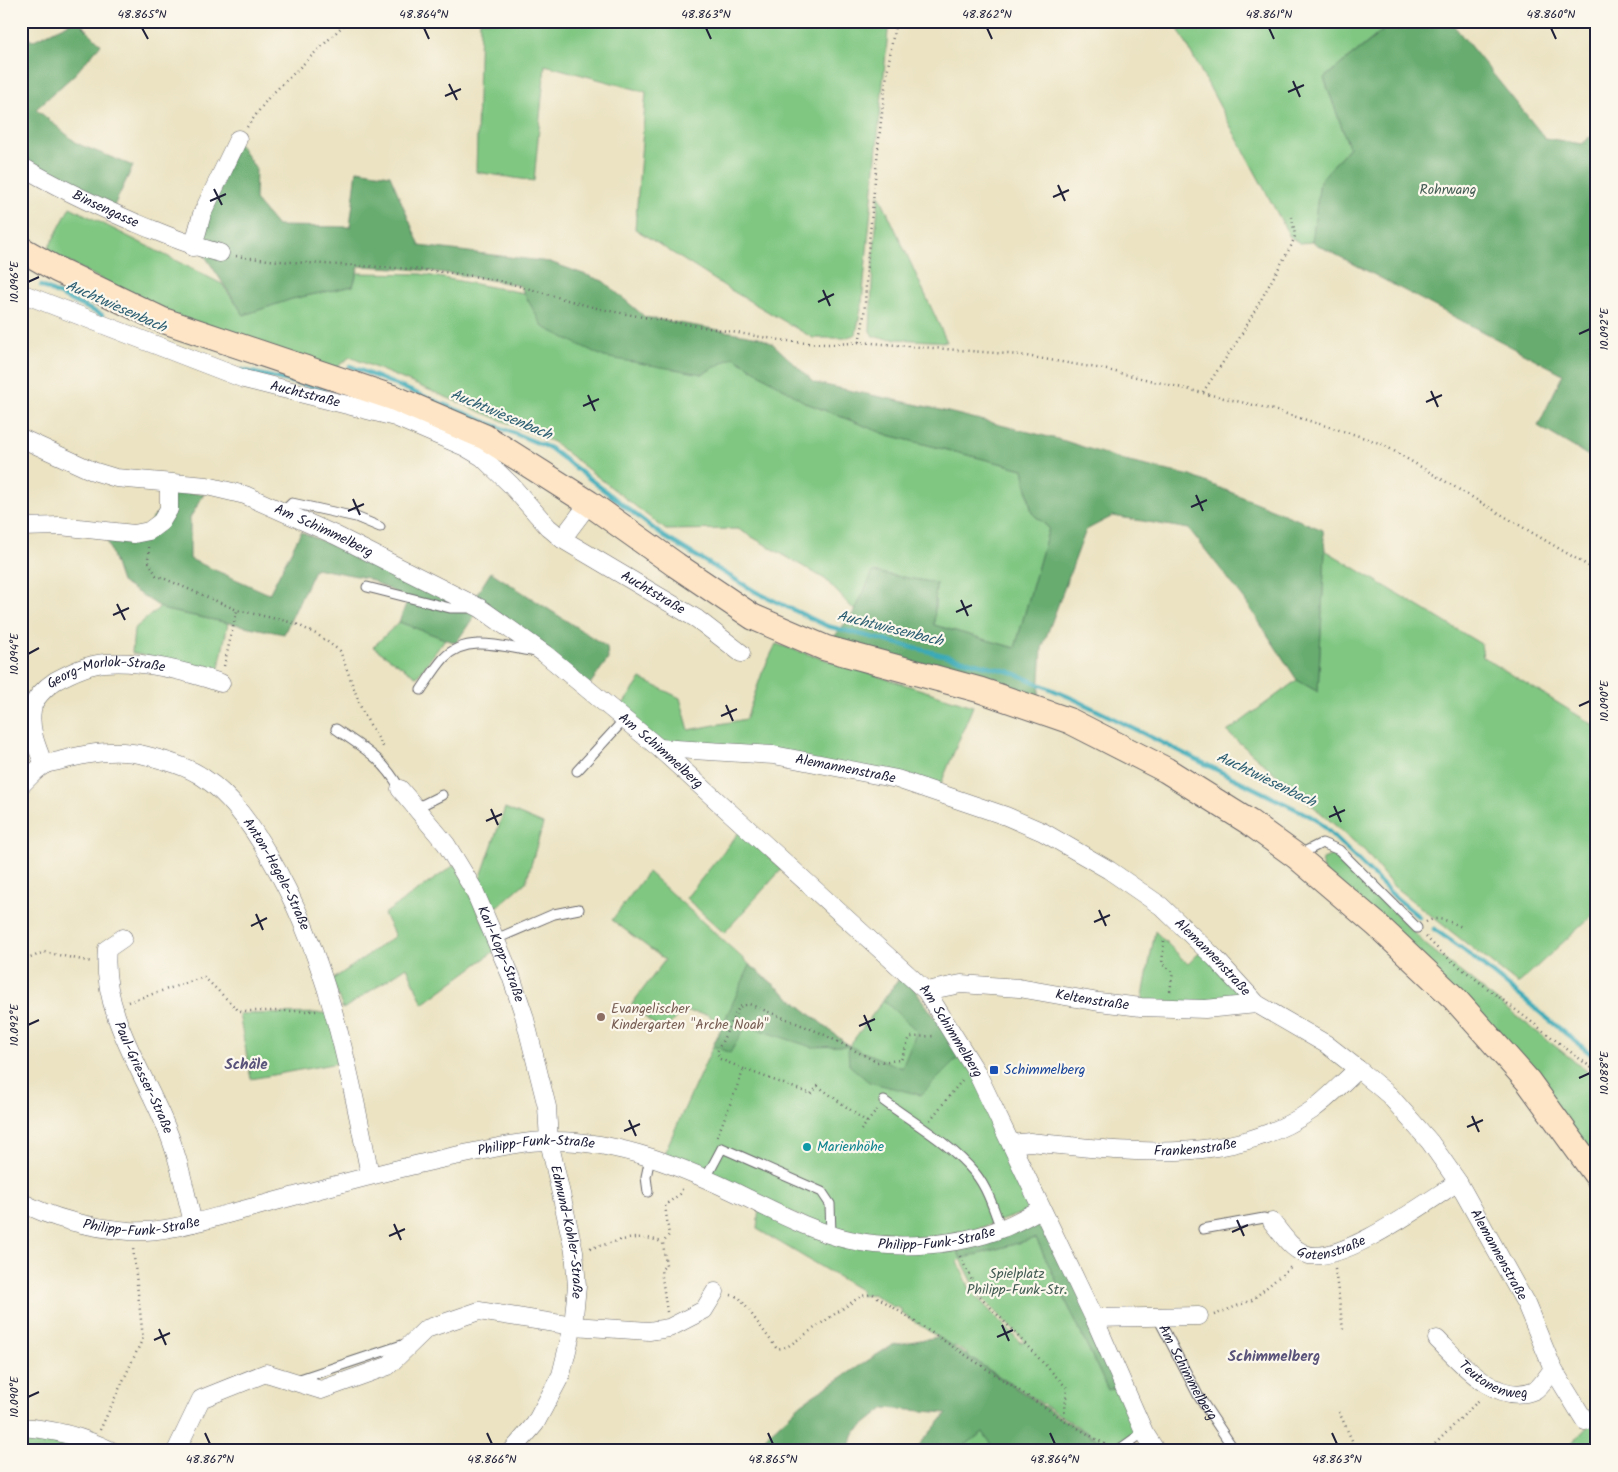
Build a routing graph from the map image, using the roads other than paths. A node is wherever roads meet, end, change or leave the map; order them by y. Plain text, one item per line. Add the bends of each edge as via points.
1 (238, 139) road end
2 (21, 166) edge
3 (193, 247) junction
4 (21, 249) edge
5 (220, 253) road end
6 (21, 293) edge
7 (21, 438) edge
8 (169, 484) junction
9 (589, 502) junction
10 (283, 512) junction
11 (21, 527) edge
12 (380, 527) dead end
13 (562, 539) junction
14 (367, 587) dead end
15 (480, 608) junction
16 (741, 653) dead end
17 (545, 654) junction
18 (221, 683) road end
19 (421, 690) dead end
20 (624, 720) junction
21 (336, 728) dead end
22 (659, 748) junction
23 (44, 765) junction
24 (577, 771) dead end
25 (21, 785) edge
26 (400, 790) joint
27 (442, 794) dead end
28 (416, 808) junction
29 (1296, 856) junction
30 (579, 909) dead end
31 (1417, 928) road end
32 (123, 938) dead end
33 (496, 939) junction
34 (926, 990) junction
35 (1257, 1004) junction
36 (1358, 1069) junction
37 (884, 1101) road end
38 (549, 1141) junction
39 (1011, 1144) junction
40 (650, 1158) junction
41 (370, 1175) junction
42 (698, 1175) junction
43 (1597, 1176) edge
44 (1458, 1182) junction
45 (648, 1192) dead end
46 (21, 1202) edge
47 (1041, 1209) junction
48 (1272, 1222) joint
49 (193, 1223) junction
50 (1001, 1229) junction
51 (1204, 1229) dead end
52 (831, 1234) junction
53 (715, 1292) road end
54 (1199, 1316) road end
55 (1094, 1318) junction
56 (1158, 1318) junction
57 (574, 1326) junction
58 (1438, 1339) dead end
59 (1553, 1370) junction
60 (1585, 1421) dead end
61 (21, 1427) edge
62 (1144, 1432) junction
63 (1115, 1450) edge
64 (112, 1451) edge
65 (176, 1451) edge
66 (512, 1451) edge
67 (1156, 1451) edge
68 (1235, 1451) edge

1 - 3 street via 202,214
2 - 3 street, Binsengasse via 61,189
3 - 5 street, Binsengasse
4 - 9 street via 162,320 394,398 485,437
6 - 13 street, Auchtstraße via 244,379 395,416 465,447 494,468
7 - 8 street, Am Schimmelberg via 93,471 116,478
8 - 10 street, Am Schimmelberg via 206,486 245,495
8 - 11 street via 169,509 161,522 149,531 134,534 60,526
9 - 13 street
9 - 29 street via 753,617 825,648 980,690 1070,721 1166,770
10 - 12 lane via 292,503 356,517
10 - 15 street, Am Schimmelberg
13 - 16 street, Auchtstraße via 697,620
14 - 15 lane via 450,608
15 - 17 street, Am Schimmelberg
17 - 19 lane via 467,644 443,659
17 - 20 street, Am Schimmelberg
18 - 23 street, Georg-Morlok-Straße via 190,673 137,664 104,663 71,672 46,687 32,709 33,740
20 - 22 street, Am Schimmelberg
20 - 24 lane
21 - 26 lane via 390,770
22 - 34 street, Am Schimmelberg
22 - 35 street, Alemannenstraße via 774,755 837,766 897,779 1006,816 1109,870 1161,906
23 - 25 street, Anton-Hegele-Straße
23 - 41 street, Anton-Hegele-Straße via 94,752 131,752 166,761 204,778 235,806 279,873 307,933 334,1011
26 - 28 street, Karl-Kopp-Straße
27 - 28 lane
28 - 33 street, Karl-Kopp-Straße via 446,844 474,890
29 - 31 lane via 1322,843 1339,850
29 - 43 street via 1377,925 1455,999 1528,1081
30 - 33 lane via 554,914
32 - 49 street, Paul-Griesser-Straße via 107,949 107,984 119,1024 167,1128
33 - 38 street, Karl-Kopp-Straße via 524,1015 547,1107
34 - 35 street, Keltenstraße via 961,984 1019,988 1099,1002 1168,1008
34 - 39 street, Am Schimmelberg via 973,1066
35 - 36 street, Alemannenstraße via 1326,1044
36 - 39 street, Frankenstraße via 1312,1110 1276,1129 1202,1150 1146,1153 1030,1142
36 - 44 street, Alemannenstraße via 1389,1095 1430,1142
37 - 50 lane via 947,1146 975,1173
38 - 40 street, Philipp-Funk-Straße via 593,1142
38 - 41 street, Philipp-Funk-Straße via 518,1143
38 - 57 street, Edmund-Kohler-Straße via 574,1251 577,1286
39 - 47 street, Am Schimmelberg
40 - 42 street, Philipp-Funk-Straße
40 - 45 lane via 646,1177
41 - 49 street, Philipp-Funk-Straße
42 - 52 street, Philipp-Funk-Straße via 799,1223
42 - 52 lane via 722,1148 822,1192 830,1204
44 - 48 street, Gotenstraße via 1376,1234 1332,1253 1305,1254 1292,1247
44 - 59 street, Alemannenstraße via 1526,1304
46 - 49 street, Philipp-Funk-Straße via 78,1223 131,1232
47 - 50 street, Philipp-Funk-Straße
47 - 55 street, Am Schimmelberg
48 - 51 lane, Gotenstraße via 1264,1218
50 - 52 street, Philipp-Funk-Straße via 899,1247 849,1240
53 - 57 street via 704,1310 669,1328 649,1331
54 - 56 street, Am Schimmelberg
55 - 56 street, Am Schimmelberg
55 - 62 street, Am Schimmelberg
56 - 68 lane, Am Schimmelberg via 1199,1397
57 - 65 street via 479,1311 426,1329 388,1366 321,1390 266,1373 201,1398
57 - 66 street, Edmund-Kohler-Straße via 561,1375 535,1424
58 - 59 street, Teutonenweg via 1492,1387 1510,1394 1536,1389
59 - 60 street, Alemannenstraße
61 - 64 street via 50,1429
62 - 63 lane
62 - 67 street, Am Schimmelberg

